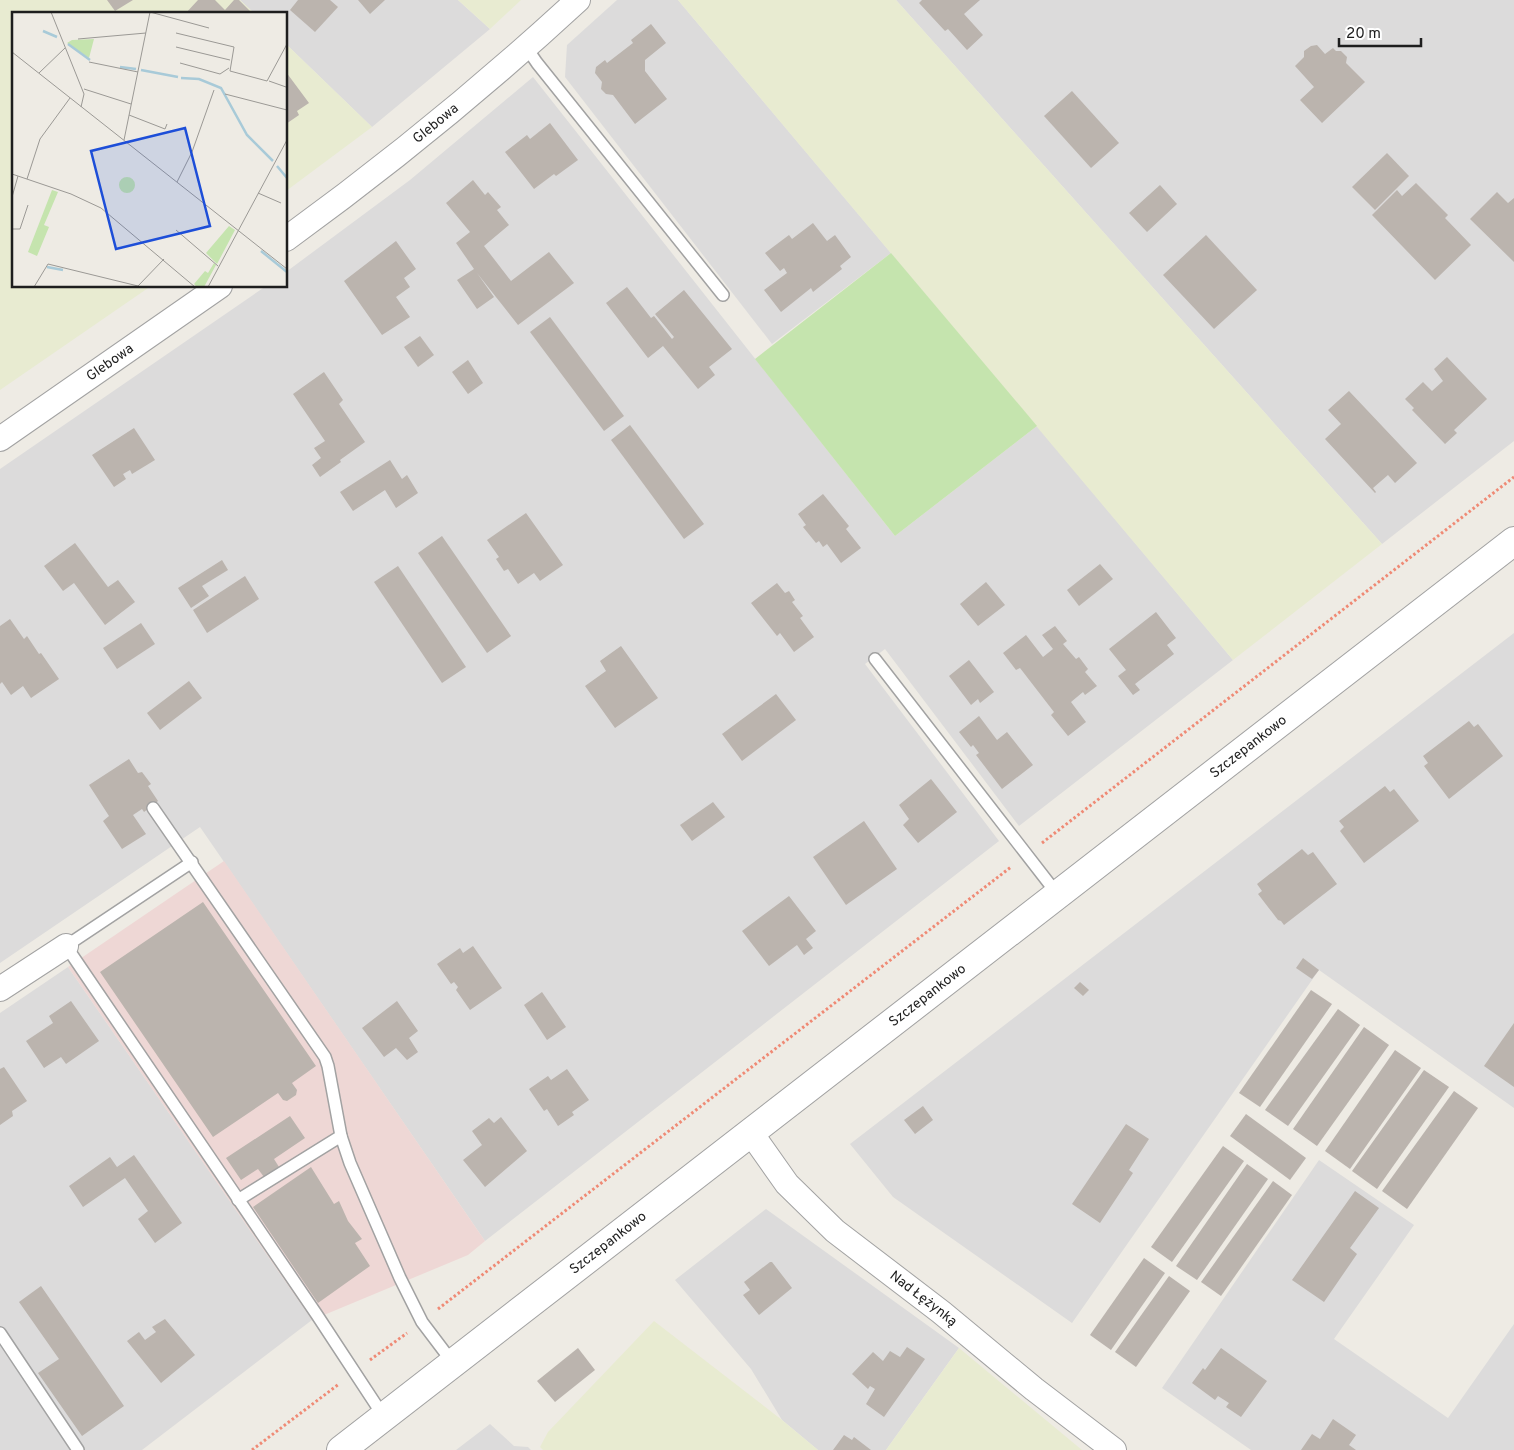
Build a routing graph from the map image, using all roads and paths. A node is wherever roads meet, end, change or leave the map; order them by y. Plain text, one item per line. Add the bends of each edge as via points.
1 (578, 0) edge
2 (526, 47) junction
3 (288, 238) edge
4 (217, 288) edge
5 (723, 294) dead end
6 (0, 439) edge
7 (1514, 477) edge
8 (1514, 541) edge
9 (876, 659) dead end
10 (153, 808) dead end
11 (1027, 855) junction
12 (192, 862) junction
13 (1058, 895) junction
14 (66, 946) junction
15 (0, 989) edge
16 (751, 1132) junction
17 (341, 1136) junction
18 (238, 1200) junction
19 (422, 1322) junction
20 (0, 1333) edge
21 (452, 1363) junction
22 (355, 1372) junction
23 (384, 1417) junction
24 (78, 1450) edge
25 (252, 1450) edge
26 (341, 1450) edge
27 (1114, 1450) edge

1 - 2 street, Glebowa
2 - 3 street, Glebowa via 353,190
2 - 5 lane
4 - 6 street, Glebowa
7 - 11 path
8 - 13 street, Szczepankowo
9 - 11 lane
10 - 12 lane
11 - 13 lane
11 - 19 path
12 - 14 lane
12 - 17 lane via 325,1057
13 - 16 street, Szczepankowo
14 - 15 street
14 - 18 lane
16 - 21 street, Szczepankowo
16 - 27 street, Nad Łężynką via 787,1184 835,1231
17 - 18 lane
17 - 19 lane via 400,1278
18 - 22 lane
19 - 21 lane
19 - 22 path
20 - 24 lane
21 - 23 street, Szczepankowo
22 - 23 lane
22 - 25 path
23 - 26 street, Szczepankowo

